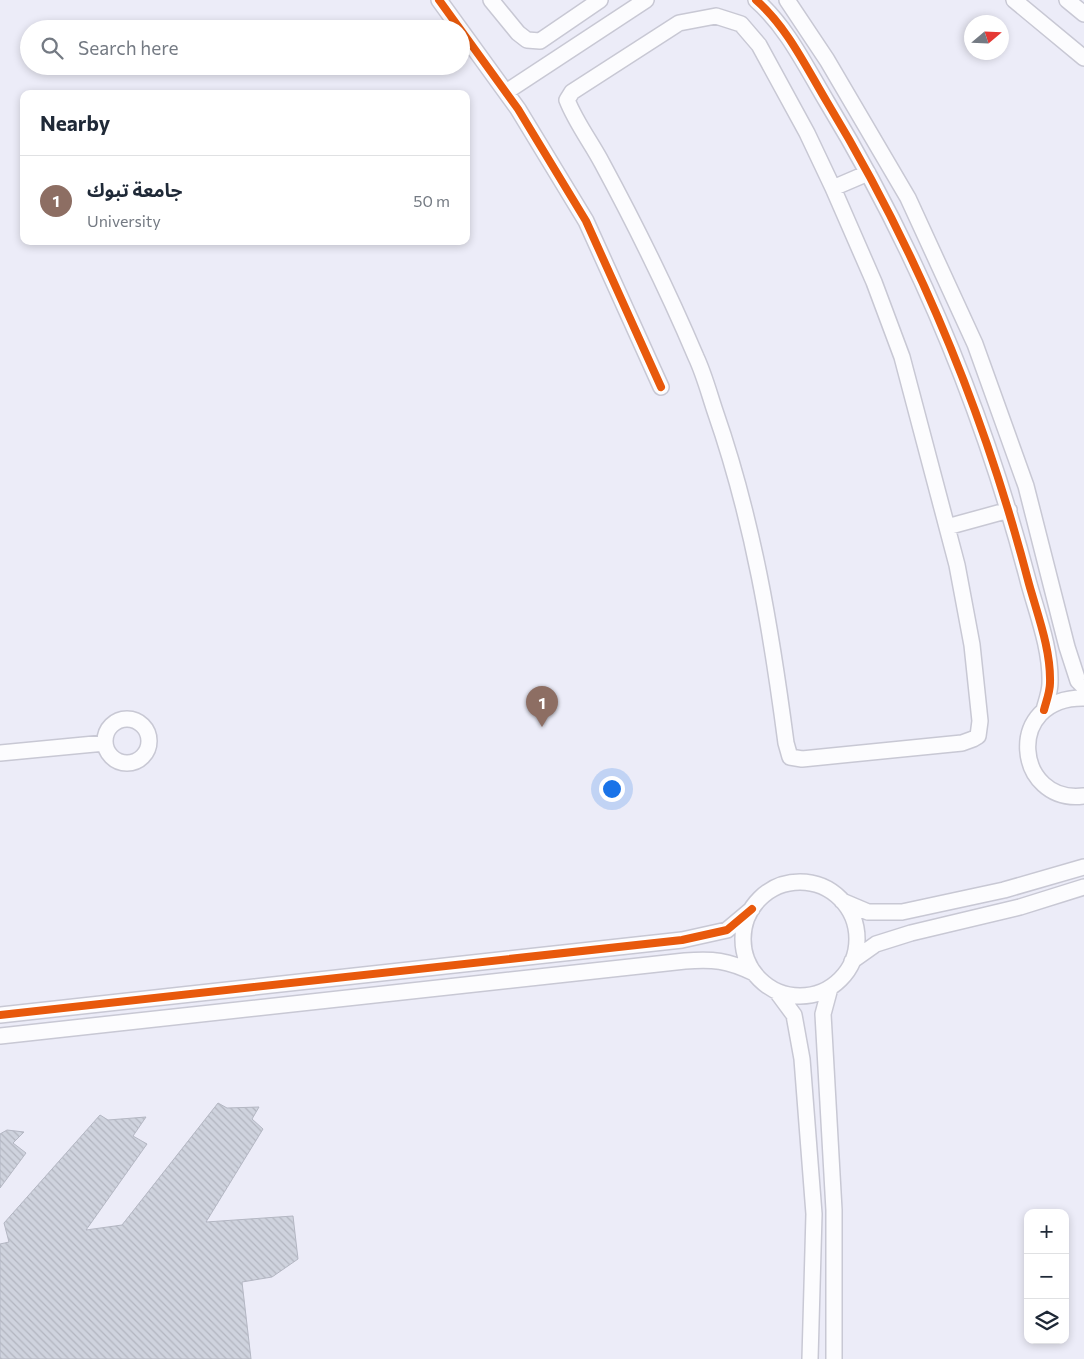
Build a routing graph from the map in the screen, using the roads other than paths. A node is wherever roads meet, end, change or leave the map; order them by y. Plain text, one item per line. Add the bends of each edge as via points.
1 (439, 0) edge
2 (491, 0) edge
3 (600, 0) edge
4 (646, 0) edge
5 (756, 0) edge
6 (788, 0) edge
7 (1014, 0) edge
8 (1067, 0) edge
9 (1084, 14) edge
10 (454, 20) edge
11 (470, 43) edge
12 (1084, 58) edge
13 (506, 92) junction
14 (868, 173) junction
15 (833, 188) junction
16 (662, 386) dead end
17 (1009, 510) junction
18 (947, 527) junction
19 (1084, 687) edge
20 (1084, 698) edge
21 (1044, 710) junction
22 (105, 743) dead end
23 (0, 752) edge
24 (1084, 796) edge
25 (1084, 867) edge
26 (1084, 887) edge
27 (842, 902) junction
28 (752, 909) junction
29 (852, 961) junction
30 (754, 973) junction
31 (830, 988) junction
32 (777, 992) junction
33 (0, 1015) edge
34 (0, 1036) edge
35 (810, 1359) edge
36 (834, 1359) edge

1 - 10 street
2 - 3 street via 518,33 527,40 540,41
4 - 13 street
5 - 14 street via 778,21
6 - 19 street via 908,198 975,344 1026,486 1067,647 1078,681
7 - 12 street
8 - 9 street
11 - 13 street
13 - 16 street via 586,221
14 - 15 street
14 - 17 street via 909,250 958,362
15 - 18 street via 902,357
15 - 18 street via 759,45 741,24 733,21 716,16 679,23 572,92 567,100 657,269 697,359 727,444 754,546 790,757 802,759 962,743 978,736 980,721 972,645
17 - 18 street
17 - 21 street via 1047,651 1050,684
20 - 21 street via 1056,702
21 - 24 street via 1033,723 1028,739 1028,756 1033,772 1058,794
22 - 23 street
25 - 27 street via 1004,890 902,912 868,912
26 - 29 street via 876,944
27 - 28 street via 829,890 795,882 778,886
27 - 29 street via 856,930
28 - 30 street via 745,924 743,941 746,958
28 - 33 street via 727,930 682,940
29 - 31 street
30 - 32 street
30 - 34 street via 712,959 685,961
31 - 32 street via 813,995
31 - 36 street via 823,1014 834,1210
32 - 35 street via 794,1015 802,1059 814,1214

